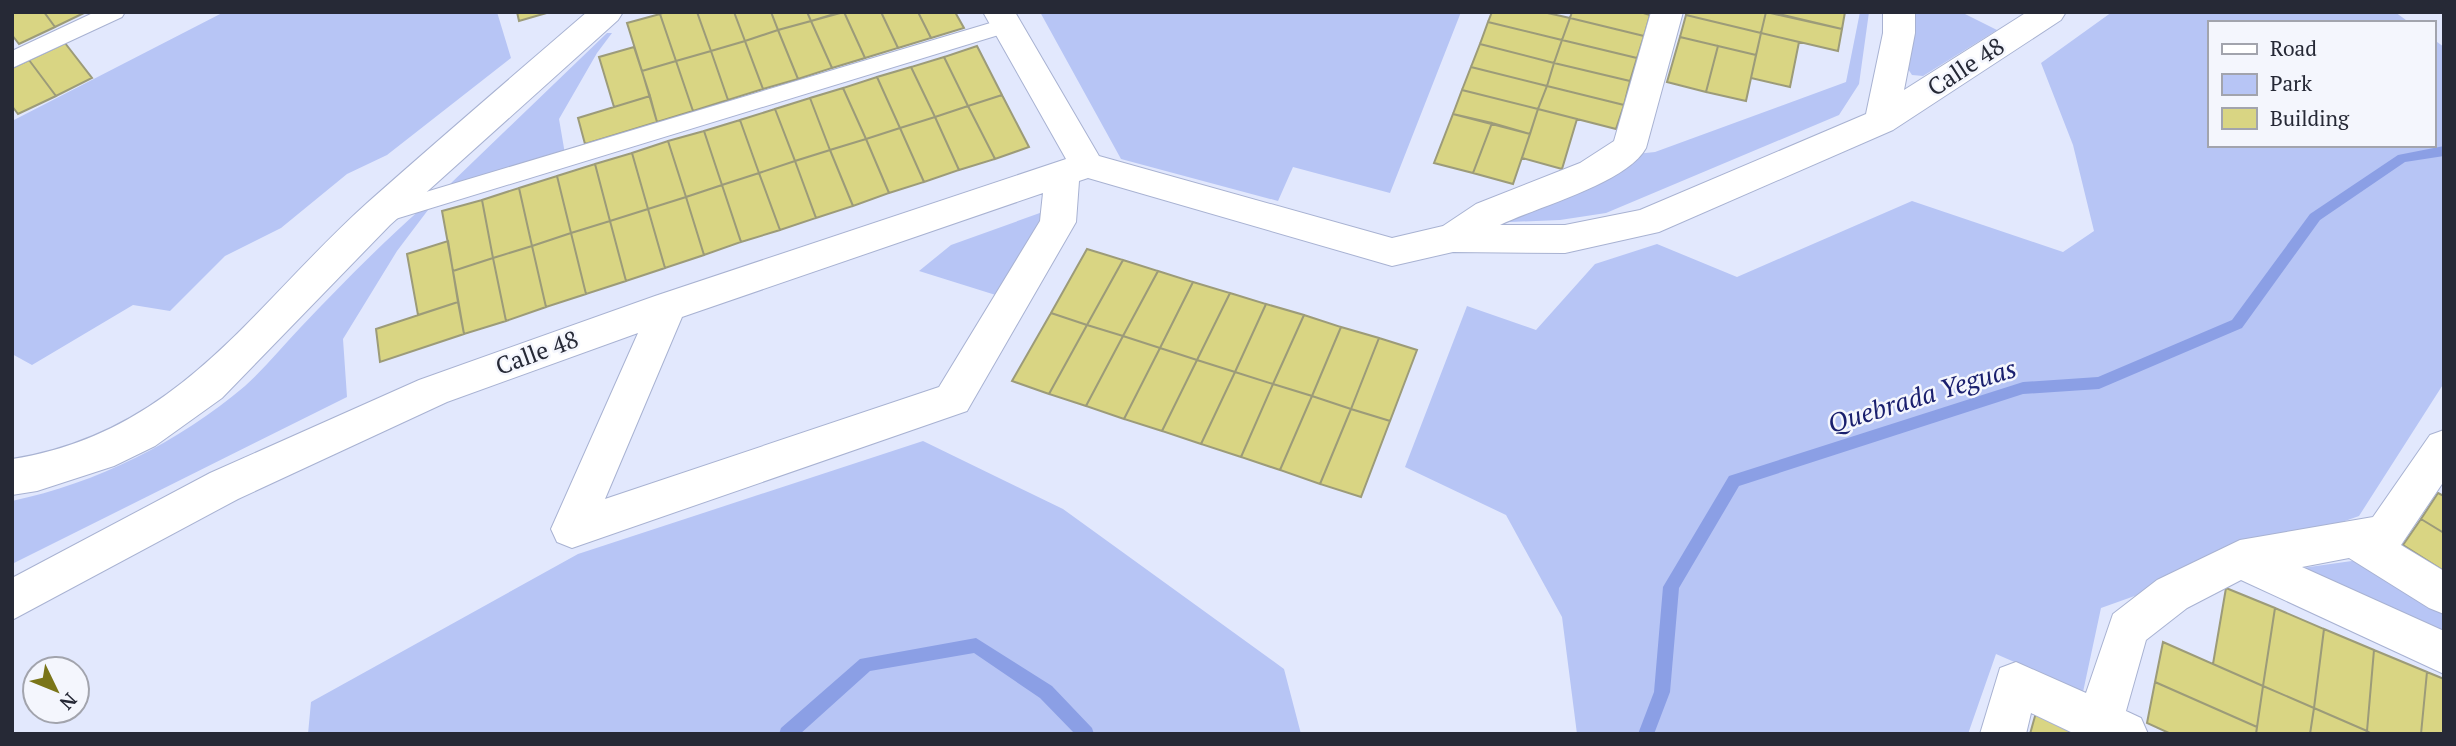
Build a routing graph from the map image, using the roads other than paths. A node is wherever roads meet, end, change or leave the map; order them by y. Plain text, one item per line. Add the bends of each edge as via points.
1 (114, 12) edge
2 (607, 12) edge
3 (1667, 12) edge
4 (1899, 12) edge
5 (2050, 12) edge
6 (1003, 19) edge
7 (12, 60) edge
8 (1881, 121) junction
9 (1074, 169) junction
10 (377, 215) junction
11 (1452, 239) junction
12 (668, 307) junction
13 (2444, 447) edge
14 (12, 477) edge
15 (2353, 538) junction
16 (2240, 559) junction
17 (2444, 594) edge
18 (12, 600) edge
19 (2444, 653) edge
20 (2113, 728) edge
21 (2003, 734) edge

1 - 7 lane
2 - 10 street
3 - 11 street via 1629,148 1592,172 1489,214
4 - 8 street
5 - 8 street, Calle 48
6 - 9 street
6 - 10 lane
8 - 11 street, Calle 48 via 1646,222 1565,239
9 - 11 street via 1392,252
9 - 12 street, Calle 48
9 - 12 street via 1058,222 953,398 572,529
10 - 14 street via 208,387 141,434 100,454
12 - 18 street, Calle 48 via 420,396 224,486
13 - 15 street via 2385,533
15 - 16 street
15 - 17 street
16 - 19 street
16 - 20 street via 2172,594 2127,628
20 - 21 street via 2016,683

